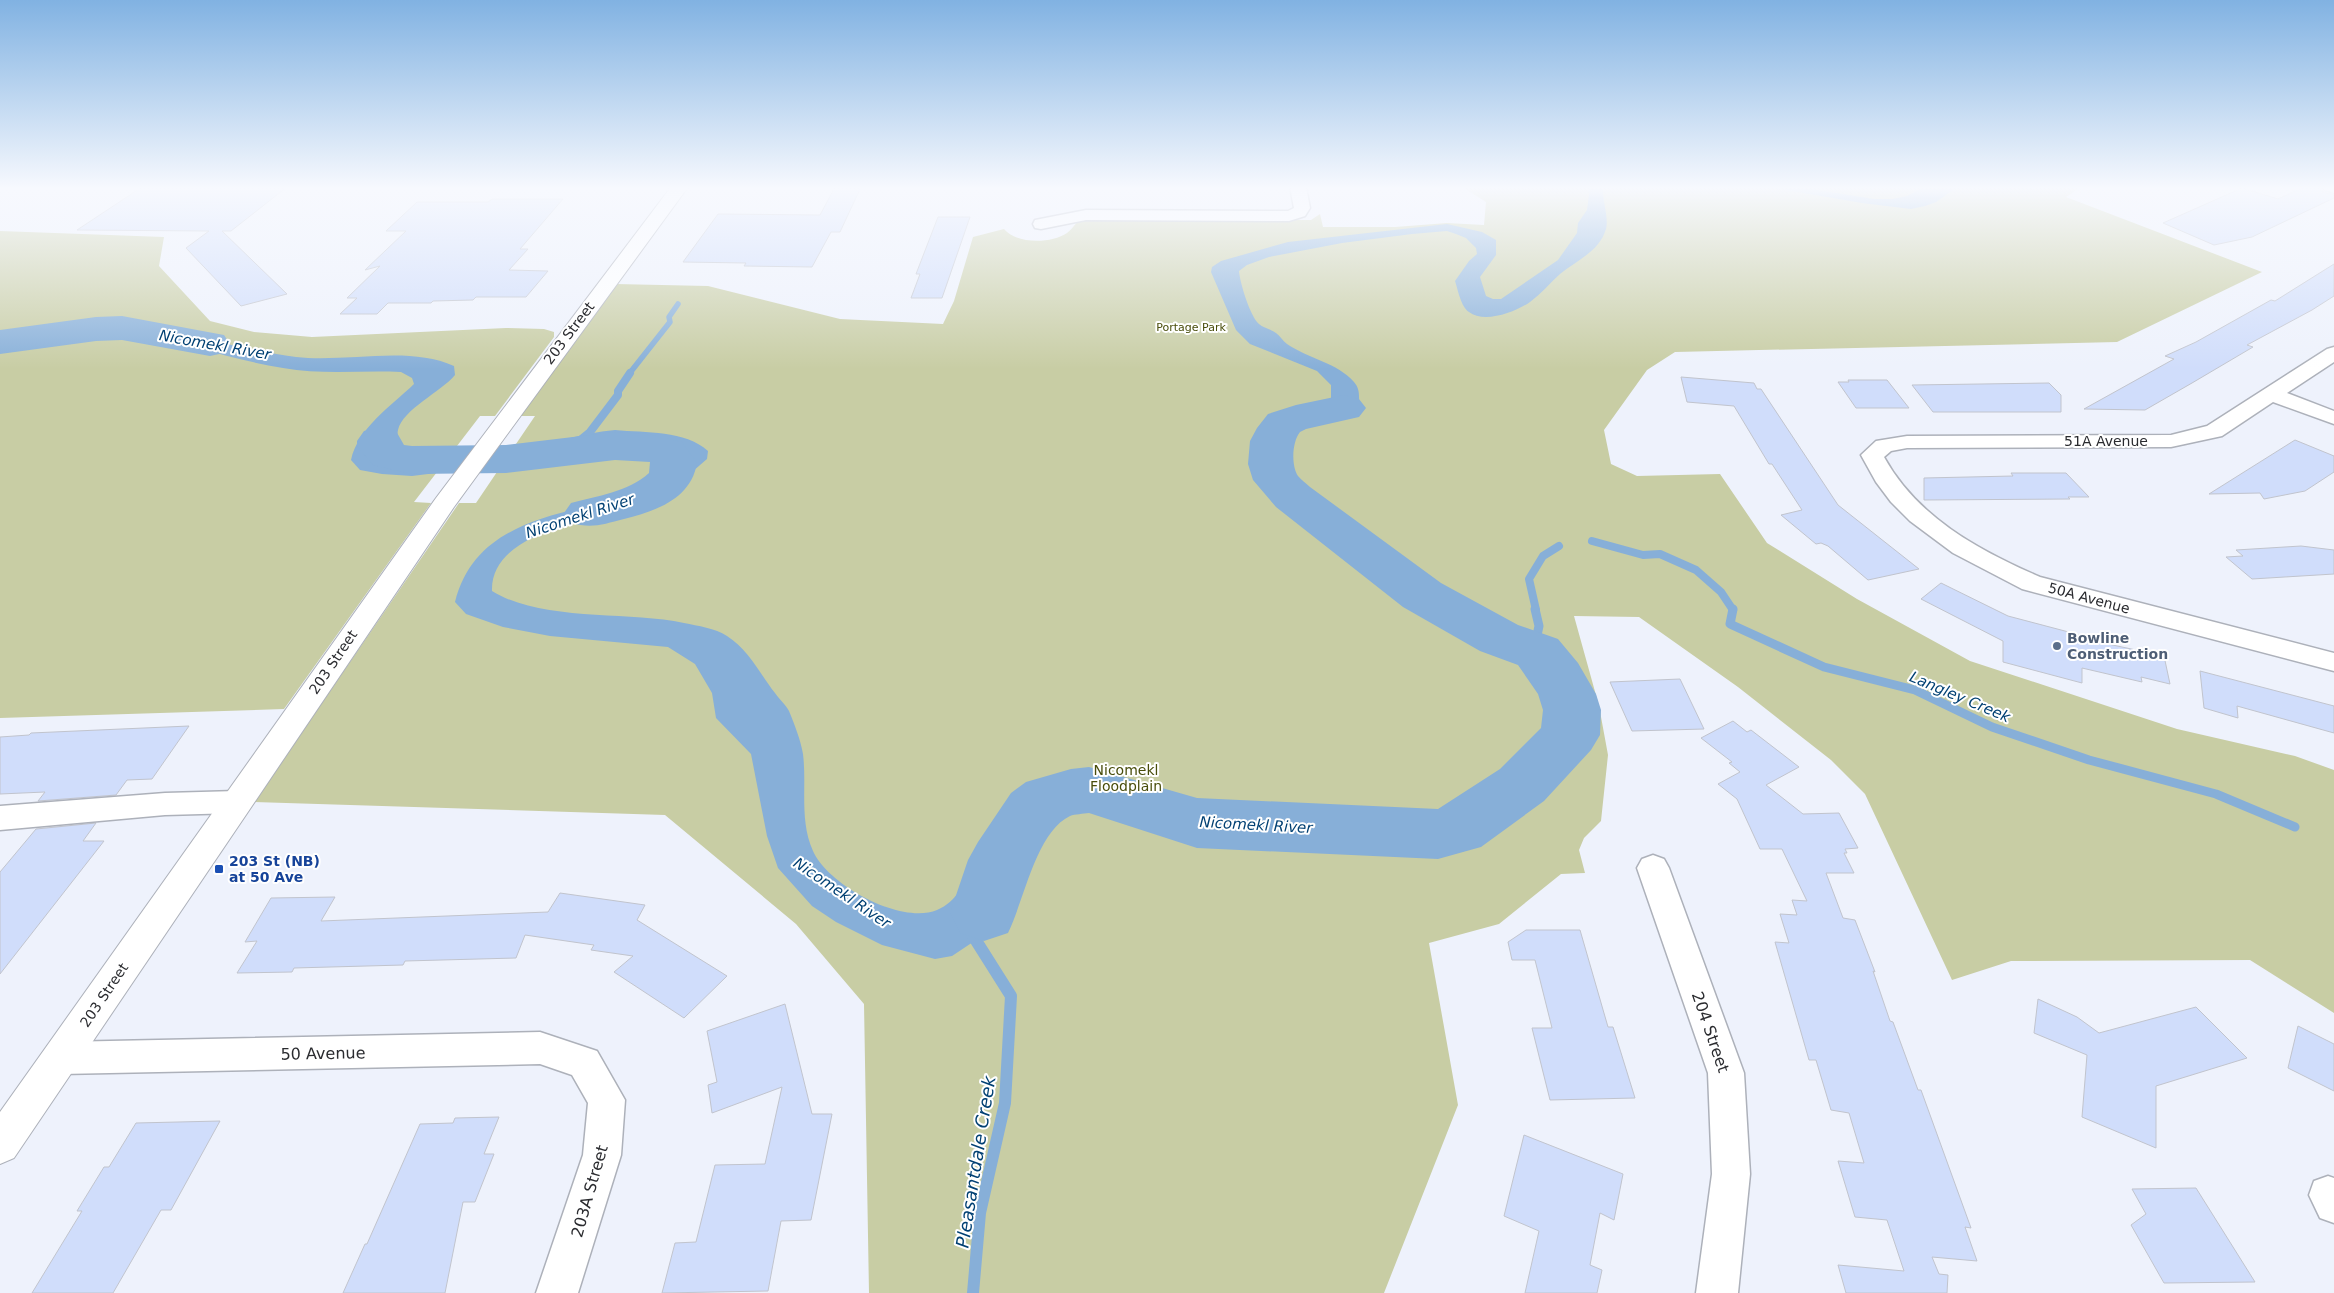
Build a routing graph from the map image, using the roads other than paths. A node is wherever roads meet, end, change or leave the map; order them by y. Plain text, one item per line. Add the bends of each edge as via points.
1 (635, 247) edge
2 (2334, 352) edge
3 (2272, 394) junction
4 (2334, 418) edge
5 (1878, 470) joint
6 (2334, 662) edge
7 (237, 802) junction
8 (0, 818) edge
9 (1653, 868) dead end
10 (61, 1058) junction
11 (584, 1064) joint
12 (0, 1145) edge
13 (558, 1293) edge
14 (1717, 1293) edge

1 - 7 main road, 203 Street via 444,503
2 - 3 street, 51A Avenue
3 - 4 street
3 - 5 street, 51A Avenue via 2214,432 2171,441 1907,442 1884,446 1872,456
5 - 6 street, 50A Avenue via 1901,501 1938,531 1990,565 2031,583
7 - 8 street via 165,804
7 - 10 main road, 203 Street
9 - 14 street, 204 Street via 1726,1072 1731,1174
10 - 11 street, 50 Avenue via 540,1048
10 - 12 main road, 203 Street
11 - 13 street, 203A Street via 607,1100 602,1155

